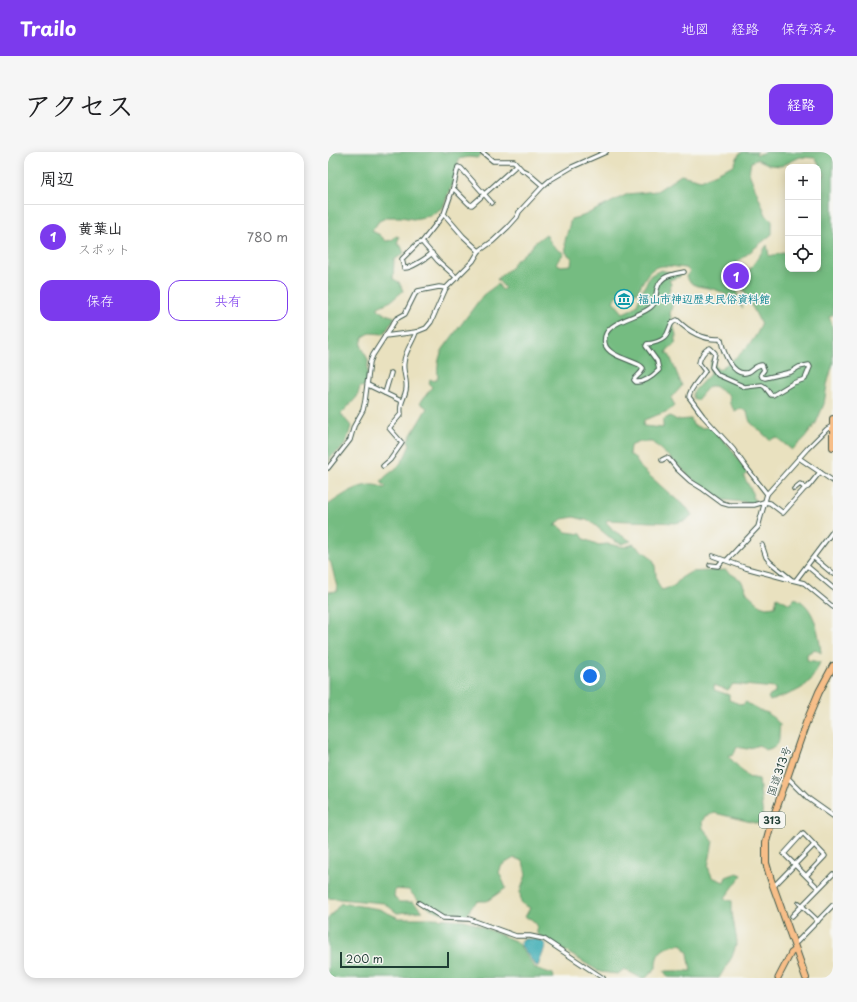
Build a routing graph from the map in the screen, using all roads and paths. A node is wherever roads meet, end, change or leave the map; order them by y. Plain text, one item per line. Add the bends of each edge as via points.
1 (482, 152) edge
2 (606, 152) edge
3 (517, 165) junction
4 (543, 186) junction
5 (453, 188) junction
6 (484, 194) junction
7 (492, 203) dead end
8 (444, 214) junction
9 (422, 242) junction
10 (479, 251) junction
11 (432, 253) junction
12 (684, 272) dead end
13 (457, 278) junction
14 (446, 288) junction
15 (416, 332) junction
16 (386, 336) junction
17 (390, 373) dead end
18 (368, 385) junction
19 (385, 393) junction
20 (401, 401) junction
21 (833, 419) edge
22 (832, 426) edge
23 (833, 447) edge
24 (799, 458) junction
25 (662, 460) dead end
26 (383, 466) dead end
27 (328, 468) edge
28 (820, 472) junction
29 (833, 481) edge
30 (805, 488) junction
31 (794, 489) dead end
32 (767, 494) junction
33 (764, 502) junction
34 (833, 531) edge
35 (762, 545) dead end
36 (713, 556) dead end
37 (814, 558) junction
38 (725, 560) junction
39 (710, 565) dead end
40 (807, 566) junction
41 (833, 574) edge
42 (794, 580) junction
43 (833, 588) edge
44 (833, 599) edge
45 (829, 604) junction
46 (833, 607) edge
47 (833, 666) edge
48 (787, 777) junction
49 (833, 816) edge
50 (814, 845) junction
51 (794, 865) junction
52 (833, 874) edge
53 (806, 876) junction
54 (773, 887) junction
55 (818, 888) junction
56 (419, 903) dead end
57 (800, 904) junction
58 (833, 905) edge
59 (792, 916) dead end
60 (818, 921) junction
61 (794, 947) junction
62 (603, 978) edge
63 (778, 978) edge
64 (806, 978) edge

1 - 3 street via 493,161 511,160
2 - 4 street via 572,167
3 - 4 street
3 - 6 street
4 - 10 street via 508,227
5 - 6 street via 472,205
5 - 6 street via 458,168 461,168
5 - 8 street
6 - 7 street
8 - 9 street
8 - 10 street
9 - 11 street
9 - 11 street via 402,259 404,268 422,261
10 - 13 street
11 - 13 street
12 - 32 street via 667,275 657,286 656,300 652,306 647,311 618,322 606,336 605,344 613,354 643,368 634,380 636,382 649,379 660,370 646,346 665,339 672,323 677,320 702,338 722,340 724,353 736,370 748,372 762,365 764,370 761,374 765,378 809,365 805,379 770,395 762,385 749,388 718,376 712,367 715,353 710,348 703,353 699,363 705,371 690,391 689,397
13 - 14 street
14 - 15 street via 428,326
14 - 16 street via 418,291 405,314 398,317
15 - 16 street
15 - 20 street via 404,360 407,380 406,391
16 - 18 street via 370,362
17 - 19 street
18 - 19 street
18 - 27 street via 363,410 350,440
19 - 20 street
20 - 26 street via 400,414 389,428 402,443
21 - 22 highway
22 - 23 highway
22 - 24 street
24 - 28 street
24 - 32 street
25 - 33 street via 669,459 690,482 705,490 717,501 729,505 754,505
28 - 29 street
28 - 30 street
30 - 31 street via 800,484
30 - 33 street via 783,513 770,503
32 - 33 street
33 - 38 street via 758,527
34 - 37 street
35 - 42 street via 766,557
36 - 38 street
37 - 40 street
37 - 41 street
38 - 39 street via 718,566
38 - 42 street via 768,575
40 - 42 street
40 - 43 street
42 - 45 street via 804,583
44 - 45 street
45 - 46 street
47 - 48 highway, 国道313号 / 313 via 813,705
48 - 49 street via 809,799
48 - 54 highway, 国道313号 / 313 via 766,842 766,863
50 - 51 street
50 - 51 street via 803,833 784,854
50 - 53 street via 825,856
51 - 53 street
51 - 54 street
52 - 55 street
53 - 55 street
54 - 61 highway, 国道313号 / 313
55 - 57 street
56 - 62 street via 443,918 469,919 516,936 544,939
57 - 59 street
57 - 60 street
58 - 60 street
60 - 61 street
61 - 63 main road
61 - 64 highway, 国道313号 / 313

